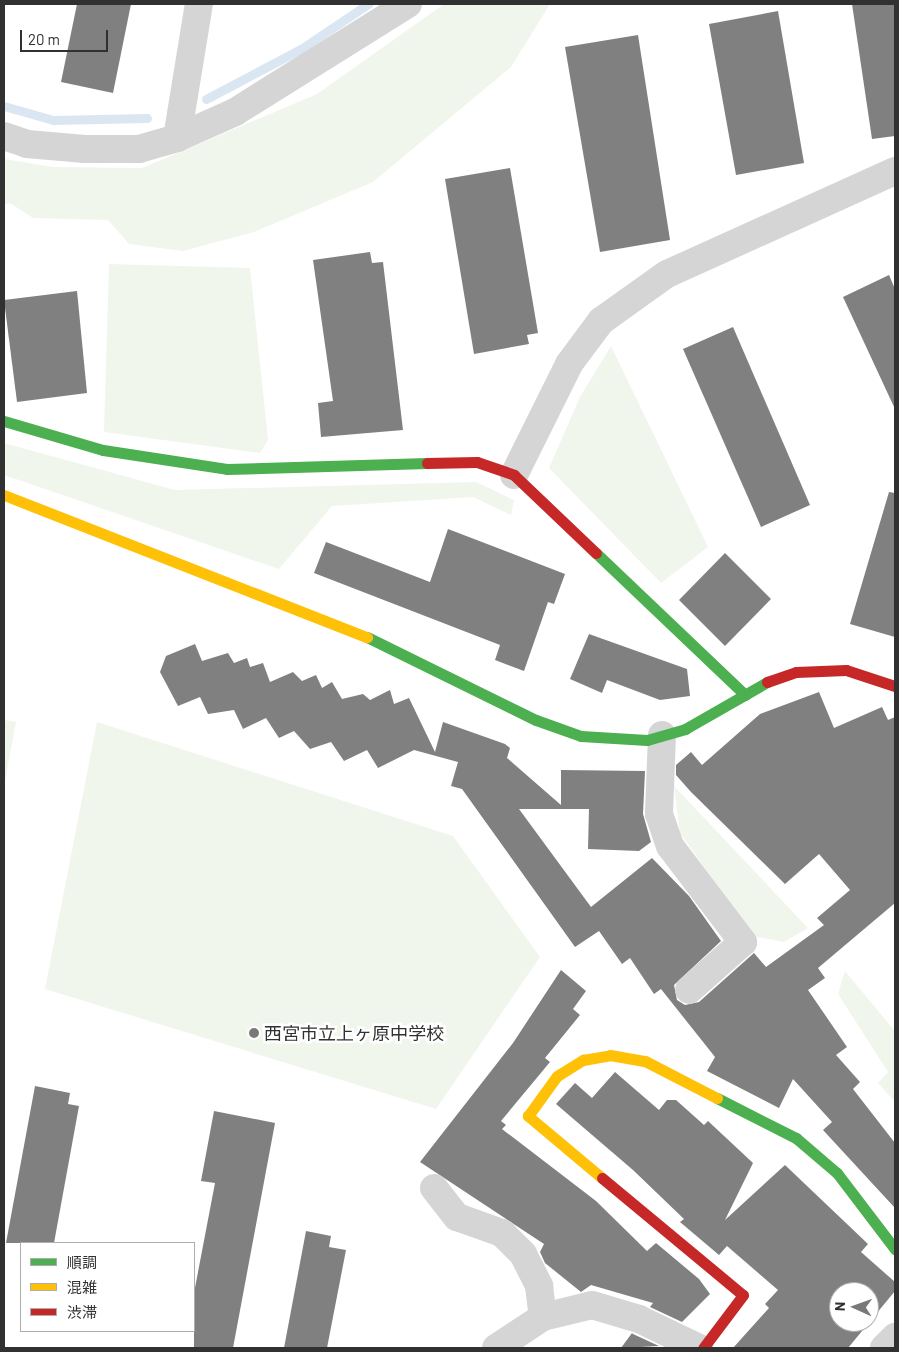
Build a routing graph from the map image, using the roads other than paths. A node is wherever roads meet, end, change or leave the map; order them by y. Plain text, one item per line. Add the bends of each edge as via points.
1 (199, 4) edge
2 (408, 4) edge
3 (4, 136) edge
4 (178, 138) junction
5 (895, 171) edge
6 (4, 421) edge
7 (514, 475) junction
8 (4, 495) edge
9 (895, 686) edge
10 (745, 695) junction
11 (662, 735) junction
12 (689, 990) dead end
13 (434, 1188) dead end
14 (895, 1249) edge
15 (543, 1317) junction
16 (895, 1337) edge
17 (496, 1348) edge
18 (699, 1348) edge
19 (703, 1348) edge
20 (884, 1348) edge

1 - 4 street
2 - 4 street via 235,112
3 - 4 street via 27,144 85,149 138,149
5 - 7 street via 667,274 602,321 569,364
6 - 7 street via 103,450 227,469 477,462
7 - 10 street
8 - 11 street via 392,647 536,720 581,736 647,740
9 - 10 street via 846,670 819,668 770,681
10 - 11 street via 685,729
11 - 12 street via 659,814 670,846 743,942
13 - 15 street via 458,1217 502,1233 523,1254 538,1286
14 - 19 street via 837,1173 796,1138 646,1061 610,1055 584,1060 557,1076 528,1116 743,1295
15 - 17 street
15 - 18 street via 592,1305 639,1319
16 - 20 street

